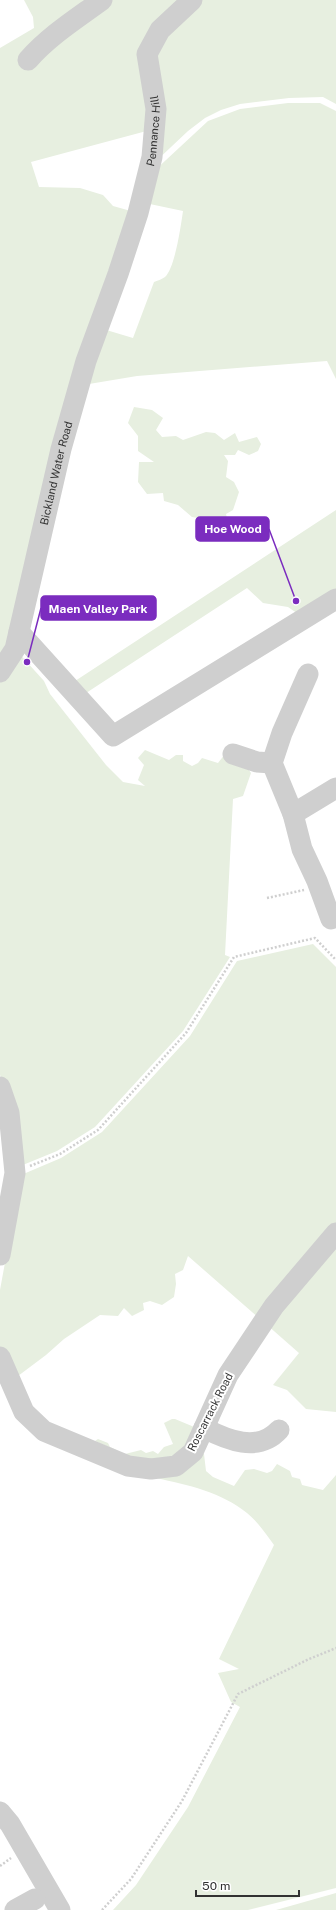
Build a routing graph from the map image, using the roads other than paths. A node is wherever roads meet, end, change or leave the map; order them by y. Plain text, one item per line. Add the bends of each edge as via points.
1 (102, 0) edge
2 (192, 0) edge
3 (28, 60) dead end
4 (118, 274) joint
5 (336, 599) edge
6 (19, 632) junction
7 (0, 672) edge
8 (308, 674) dead end
9 (233, 754) dead end
10 (272, 763) junction
11 (336, 788) edge
12 (293, 814) junction
13 (331, 919) dead end
14 (0, 1087) edge
15 (336, 1233) edge
16 (0, 1255) edge
17 (0, 1357) edge
18 (204, 1428) junction
19 (279, 1430) dead end
20 (0, 1812) edge
21 (35, 1899) dead end
22 (15, 1910) edge
23 (60, 1910) edge

1 - 3 street via 57,32
2 - 4 street, Pennance Hill via 160,30 147,54 156,110 152,157
4 - 6 street, Bickland Water Road via 86,361 61,449
5 - 6 street via 113,736
6 - 7 street, Bickland Water Road via 15,648
8 - 10 street
9 - 10 street via 257,762
10 - 12 street
11 - 12 street
12 - 13 street via 302,849
14 - 16 street via 9,1113 15,1173
15 - 18 street, Roscarrack Road via 274,1306 228,1374
17 - 18 street, Roscarrack Road via 24,1412 44,1431 128,1466 151,1469 176,1466 193,1452
18 - 19 street via 230,1440 247,1443 260,1442 272,1437
20 - 23 street via 10,1824
21 - 22 street

